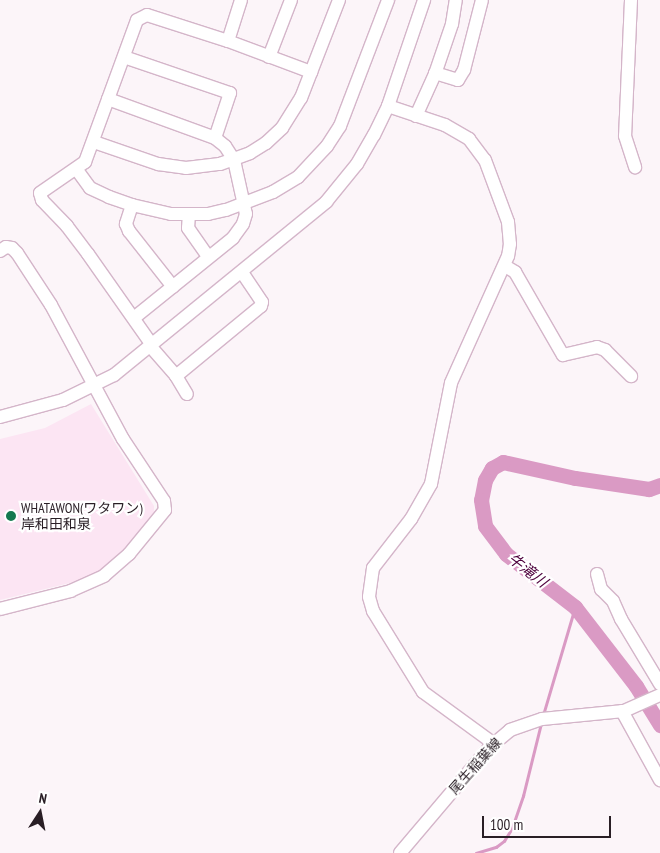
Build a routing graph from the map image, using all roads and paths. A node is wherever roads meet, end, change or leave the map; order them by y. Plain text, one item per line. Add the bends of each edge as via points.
1 (241, 0) edge
2 (292, 0) edge
3 (339, 0) edge
4 (388, 0) edge
5 (424, 0) edge
6 (456, 0) edge
7 (482, 0) edge
8 (631, 0) edge
9 (228, 41) junction
10 (124, 56) junction
11 (269, 57) junction
12 (312, 72) junction
13 (435, 73) junction
14 (108, 99) junction
15 (388, 106) junction
16 (416, 116) junction
17 (215, 138) junction
18 (94, 142) junction
19 (234, 160) junction
20 (635, 167) dead end
21 (77, 170) junction
22 (244, 204) junction
23 (132, 205) junction
24 (189, 214) junction
25 (0, 251) edge
26 (208, 257) junction
27 (505, 266) junction
28 (242, 272) junction
29 (173, 287) junction
30 (134, 318) junction
31 (151, 346) junction
32 (176, 376) junction
33 (631, 376) dead end
34 (94, 386) junction
35 (187, 394) dead end
36 (0, 417) edge
37 (597, 574) dead end
38 (0, 609) edge
39 (660, 684) edge
40 (658, 699) edge
41 (623, 711) junction
42 (494, 743) junction
43 (660, 780) edge
44 (400, 853) edge

1 - 9 street
2 - 11 street
3 - 12 street
4 - 22 street via 353,96 327,146 298,177
5 - 15 street
6 - 13 street via 452,24
7 - 13 street via 467,61 458,80
8 - 20 street via 625,136
9 - 10 street via 147,15 137,20
9 - 11 street
10 - 14 street
10 - 17 street via 230,93
11 - 12 street
12 - 19 street via 301,98 282,128 266,143
13 - 16 street
14 - 17 street
14 - 18 street
15 - 16 street
15 - 28 street via 358,164 336,191
16 - 27 street via 445,125 469,138 485,160 508,222 510,244
17 - 19 street
18 - 19 street via 158,164 186,168 202,168
18 - 21 street via 85,162
19 - 22 street
21 - 23 street via 90,188
21 - 30 street via 40,193 42,200 67,226
22 - 24 street via 208,214
22 - 26 street via 243,224 233,238
23 - 24 street via 171,214
23 - 29 street via 126,224 129,231
24 - 26 street via 188,228
25 - 34 street via 6,247 17,253 51,305
26 - 29 street
27 - 33 street via 515,272 563,354 597,347 605,350
27 - 42 street via 451,383 431,484 411,519 373,568 369,597 373,611 423,692
28 - 31 street
28 - 32 street via 262,306
29 - 30 street
30 - 31 street
31 - 32 street
31 - 34 street via 114,376
32 - 35 street
34 - 36 street via 63,400
34 - 38 street via 164,501 164,510 129,554 104,576 70,591
37 - 39 street via 601,589 613,601 620,619
40 - 41 street, 尾生稲葉線
41 - 42 street, 尾生稲葉線 via 521,724
41 - 43 street
42 - 44 street, 尾生稲葉線

